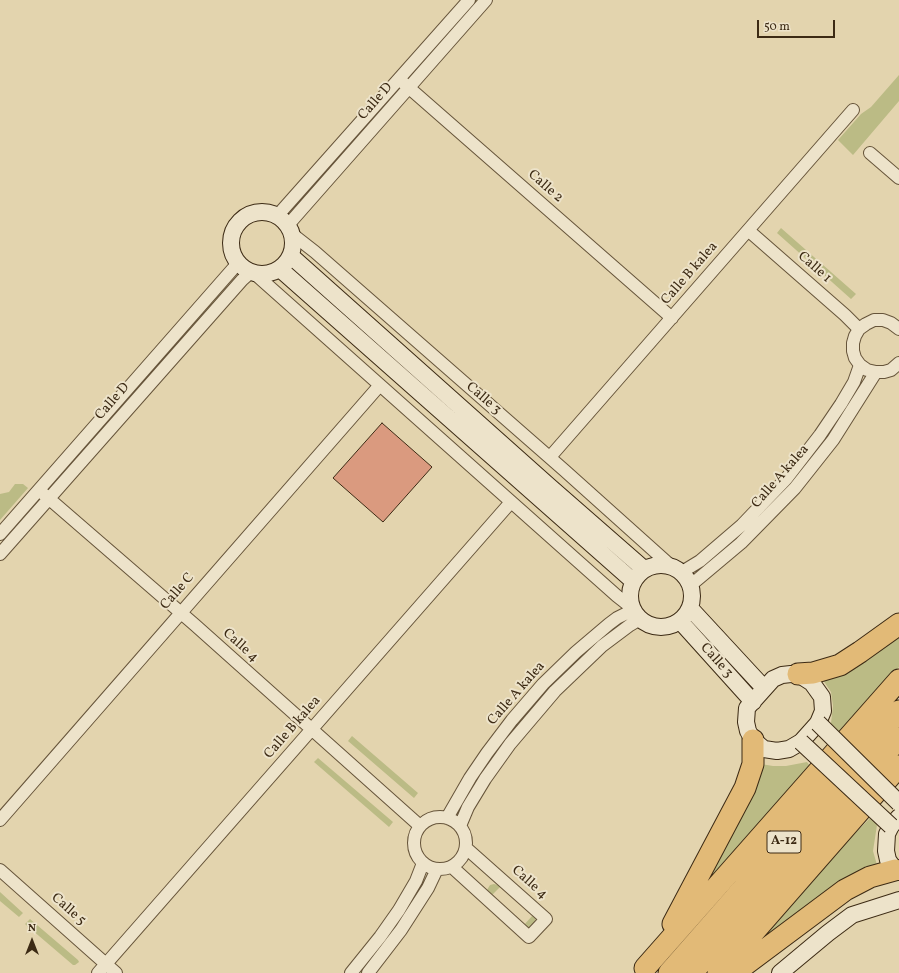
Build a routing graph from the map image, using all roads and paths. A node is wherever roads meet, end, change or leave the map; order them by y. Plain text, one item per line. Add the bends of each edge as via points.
1 (469, 0) edge
2 (486, 0) edge
3 (399, 79) junction
4 (409, 88) junction
5 (853, 110) dead end
6 (870, 153) dead end
7 (899, 178) edge
8 (286, 225) junction
9 (749, 231) junction
10 (291, 256) junction
11 (238, 263) junction
12 (280, 269) junction
13 (253, 273) junction
14 (672, 318) junction
15 (896, 322) edge
16 (859, 329) junction
17 (899, 363) edge
18 (860, 365) junction
19 (880, 372) junction
20 (899, 377) edge
21 (380, 385) junction
22 (550, 457) junction
23 (39, 490) junction
24 (49, 498) junction
25 (511, 502) junction
26 (0, 534) edge
27 (0, 554) edge
28 (644, 569) junction
29 (676, 569) junction
30 (633, 582) junction
31 (691, 586) junction
32 (635, 612) junction
33 (180, 613) junction
34 (685, 615) junction
35 (899, 624) edge
36 (798, 674) junction
37 (899, 680) edge
38 (764, 688) junction
39 (753, 702) junction
40 (899, 711) edge
41 (818, 724) junction
42 (312, 730) junction
43 (899, 738) edge
44 (753, 740) junction
45 (801, 742) junction
46 (899, 766) edge
47 (899, 803) edge
48 (447, 818) junction
49 (0, 820) edge
50 (895, 822) edge
51 (420, 826) junction
52 (460, 826) junction
53 (466, 848) junction
54 (423, 863) junction
55 (452, 867) junction
56 (437, 869) junction
57 (0, 870) edge
58 (897, 871) edge
59 (897, 899) edge
60 (102, 968) edge
61 (643, 970) edge
62 (116, 973) edge
63 (351, 973) edge
64 (368, 973) edge
65 (669, 973) edge
66 (692, 973) edge
67 (718, 973) edge
68 (734, 973) edge
69 (780, 973) edge

1 - 3 street, Calle D
2 - 4 street, Calle D
3 - 4 street, Calle 2
3 - 8 street, Calle D
4 - 8 street, Calle D
4 - 14 street, Calle 2
5 - 9 street, Calle B kalea
6 - 7 street
8 - 10 street via 293,249
8 - 11 street via 269,212 260,211 246,216 236,225 230,241 233,256
8 - 22 street, Calle 3
9 - 14 street, Calle B kalea
9 - 16 street, Calle 1
10 - 12 street
10 - 28 street, Calle 3
11 - 13 street
11 - 23 street, Calle D
12 - 13 street via 272,273
12 - 30 street
13 - 21 street
13 - 24 street, Calle D via 242,280
14 - 22 street, Calle B kalea
15 - 16 street via 874,320
16 - 18 street via 853,343 853,351
17 - 19 street via 891,370
18 - 19 street via 867,370
18 - 29 street, Calle A kalea via 854,382 841,404 786,479 742,525 700,561
19 - 20 street via 896,374
19 - 31 street, Calle A kalea via 833,440 795,488 741,543
21 - 25 street
21 - 33 street, Calle C
22 - 29 street, Calle 3
23 - 24 street, Calle 4
23 - 26 street, Calle D
24 - 27 street, Calle D
24 - 33 street, Calle 4
25 - 32 street
25 - 42 street, Calle B kalea
28 - 29 street via 662,564
28 - 30 street
29 - 31 street via 687,578
30 - 32 street via 629,598
31 - 34 street via 692,593
32 - 34 street via 645,623 654,627 672,625
32 - 48 street, Calle A kalea via 617,618 609,624 543,684 487,753
32 - 52 street, Calle A kalea via 630,625 602,646 555,691 510,744 485,779
33 - 42 street, Calle 4
33 - 49 street, Calle C
34 - 38 street, Calle 3
34 - 39 street, Calle 3
35 - 36 highway via 840,665 813,673
36 - 38 street via 782,675 773,679
36 - 41 street via 812,683 822,697 823,711
37 - 61 highway
38 - 39 street
39 - 44 street via 747,708 746,722
40 - 65 highway, A-12
41 - 45 street
41 - 47 street, bridge
42 - 51 street, Calle 4
42 - 60 street, Calle B kalea
43 - 66 highway, A-12
44 - 45 street via 764,748 777,751
44 - 61 highway via 753,764 745,788 676,919
45 - 50 street, bridge
46 - 67 highway
48 - 51 street via 432,818
48 - 52 street
50 - 58 street via 887,834 886,851 888,860
51 - 54 street via 416,833 414,849
52 - 53 street via 467,840
53 - 55 street via 464,856
53 - 55 street, Calle 4 via 546,919 529,937
54 - 56 street
54 - 63 street via 399,910
55 - 56 street
56 - 64 street via 401,930
57 - 60 street, Calle 5
58 - 68 highway via 870,877 845,890
59 - 69 street via 852,915
60 - 62 street, Calle 5

